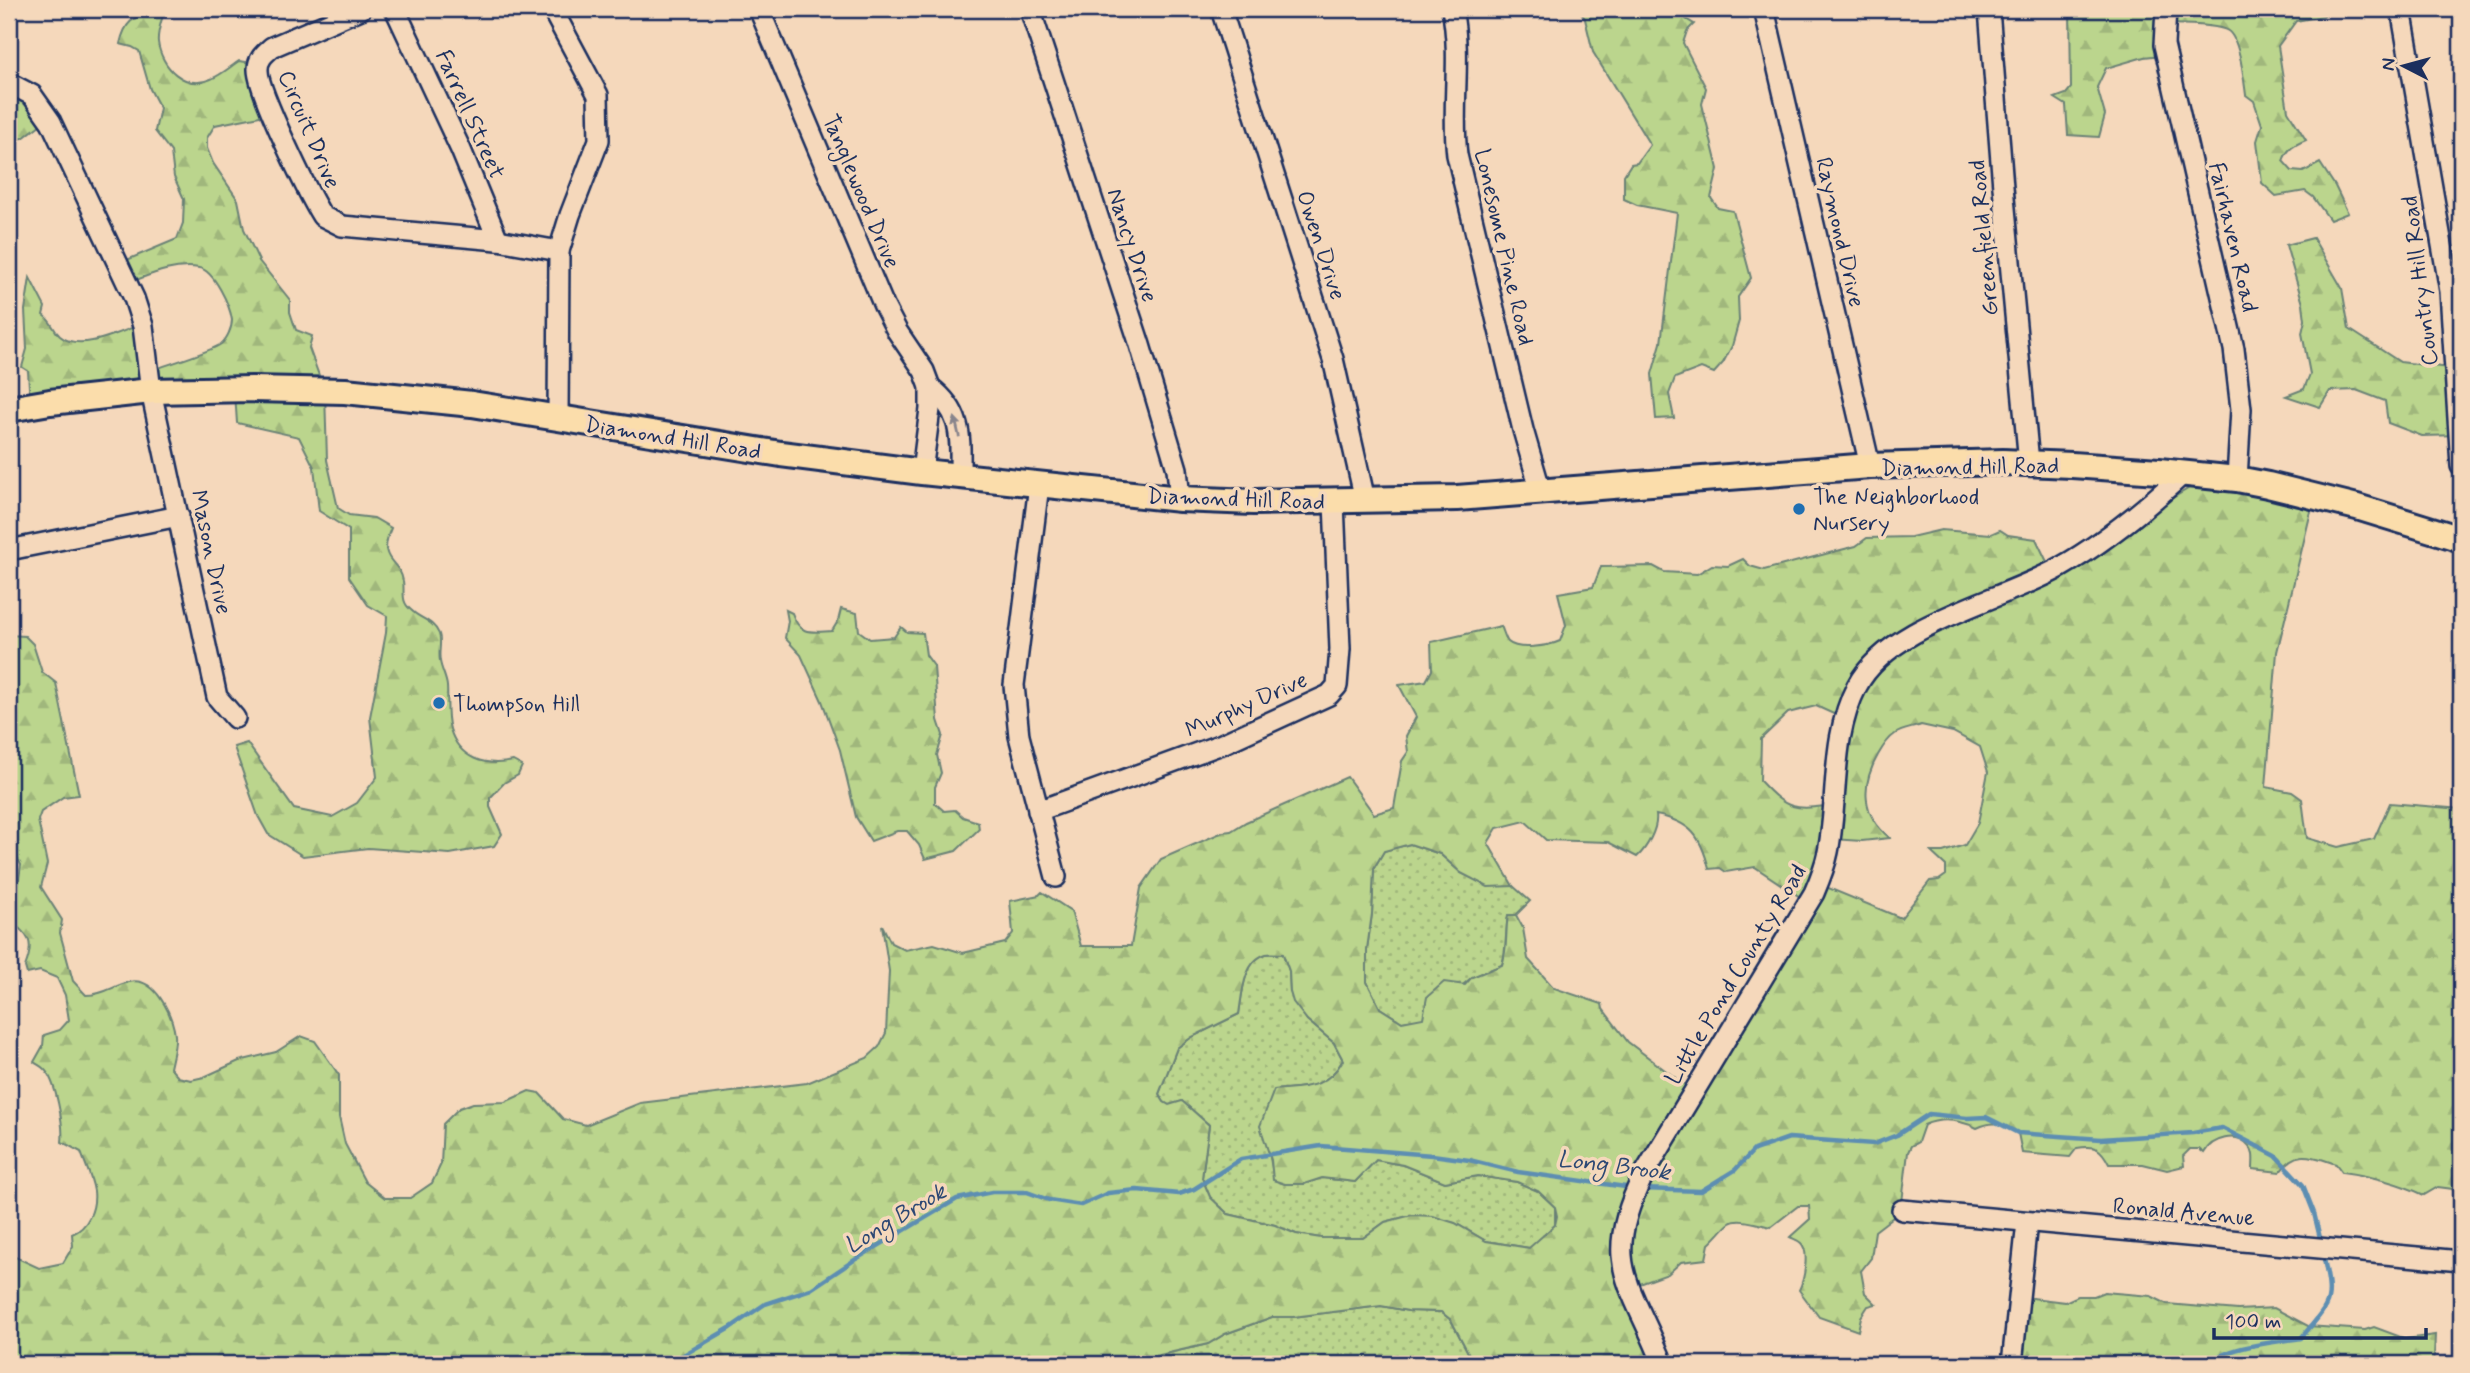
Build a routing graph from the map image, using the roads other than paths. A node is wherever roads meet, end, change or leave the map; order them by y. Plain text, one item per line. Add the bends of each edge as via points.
1 (361, 9) edge
2 (395, 9) edge
3 (552, 9) edge
4 (759, 9) edge
5 (1031, 9) edge
6 (1221, 9) edge
7 (1452, 9) edge
8 (1764, 9) edge
9 (1989, 9) edge
10 (2166, 9) edge
11 (2401, 9) edge
12 (9, 83) edge
13 (498, 240) junction
14 (559, 251) junction
15 (930, 387) junction
16 (152, 391) junction
17 (9, 409) edge
18 (558, 419) junction
19 (2029, 463) junction
20 (2461, 466) edge
21 (1870, 467) junction
22 (922, 472) junction
23 (2182, 474) junction
24 (960, 477) junction
25 (2236, 479) junction
26 (1039, 485) junction
27 (1541, 492) junction
28 (1180, 499) junction
29 (1366, 500) junction
30 (1334, 502) junction
31 (180, 516) junction
32 (2461, 540) edge
33 (9, 550) edge
34 (235, 718) dead end
35 (1038, 811) junction
36 (1056, 877) dead end
37 (1902, 1210) dead end
38 (2027, 1222) junction
39 (2461, 1261) edge
40 (1663, 1364) edge
41 (2012, 1364) edge

1 - 13 street, Circuit Drive via 272,47 257,69 314,203 322,216 342,226
2 - 13 street, Farrell Street
3 - 14 street via 600,105 599,141
4 - 15 street, Tanglewood Drive via 884,306
5 - 28 street, Nancy Drive via 1140,345 1177,469
6 - 29 street, Owen Drive via 1333,359
7 - 27 street, Lonesome Pine Road via 1457,46 1457,155
8 - 21 street, Raymond Drive
9 - 19 street, Greenfield Road
10 - 25 street, Fairhaven Road via 2164,45 2234,349 2241,409
11 - 20 street, Country Hill Road via 2450,291
12 - 16 street, Mason Drive via 32,95 51,122 134,298 143,326
13 - 14 street, Circuit Drive
14 - 18 street
15 - 22 street
24 -> 15 street, Tanglewood Drive via 960,428 946,399
16 - 17 main road, Diamond Hill Road
16 - 18 main road, Diamond Hill Road via 345,391 472,404
16 - 31 street, Mason Drive
18 - 22 main road, Diamond Hill Road
19 - 21 main road, Diamond Hill Road
19 - 23 main road, Diamond Hill Road
21 - 27 main road, Diamond Hill Road
22 - 24 main road, Diamond Hill Road
23 - 25 main road, Diamond Hill Road
23 - 40 street, Little Pond County Road via 2112,534 2059,568 1918,631 1863,675 1842,727 1828,855 1814,892 1643,1176 1624,1219 1620,1255 1625,1278
24 - 26 main road, Diamond Hill Road
25 - 32 main road, Diamond Hill Road via 2357,507
26 - 28 main road, Diamond Hill Road
26 - 35 street via 1014,685 1019,736
27 - 29 main road, Diamond Hill Road
28 - 30 main road, Diamond Hill Road
29 - 30 main road, Diamond Hill Road
30 - 35 street, Murphy Drive via 1340,649 1337,686 1329,695 1222,744
31 - 33 street
31 - 34 street, Mason Drive via 217,697
35 - 36 street
37 - 38 street, Ronald Avenue
38 - 39 street, Ronald Avenue
38 - 41 street

